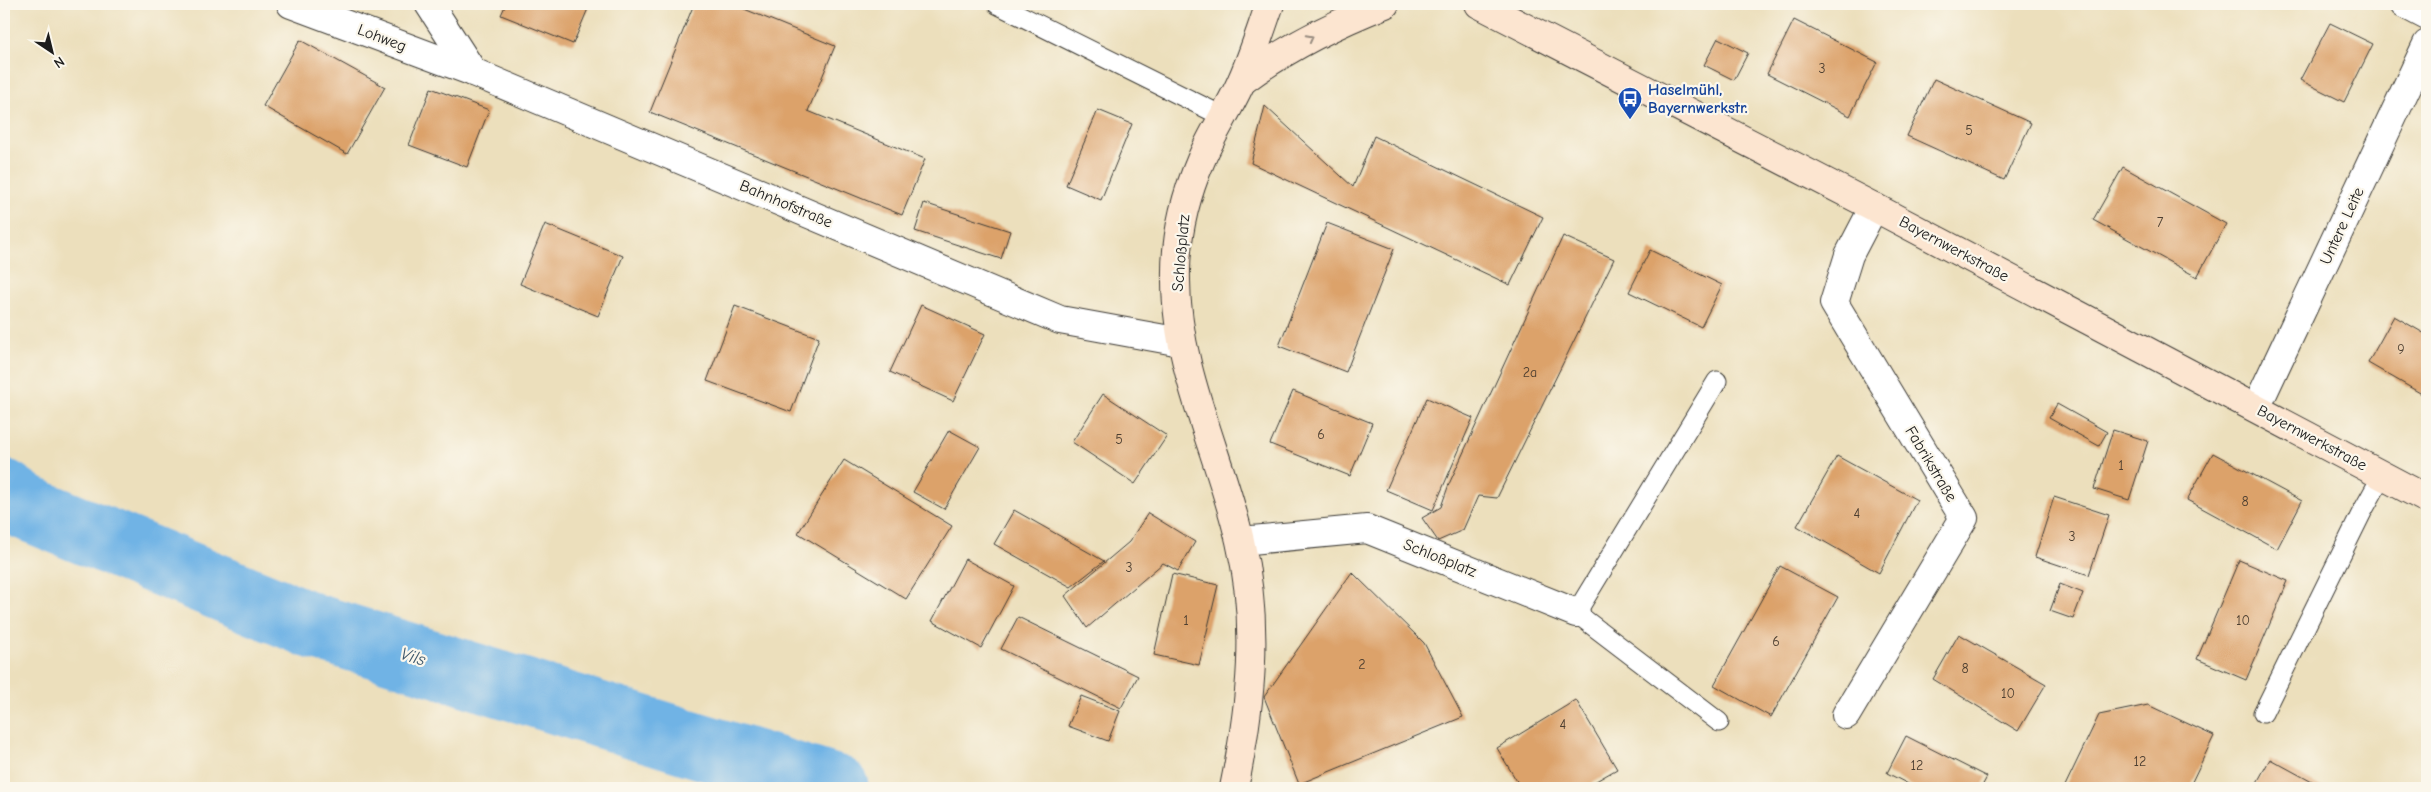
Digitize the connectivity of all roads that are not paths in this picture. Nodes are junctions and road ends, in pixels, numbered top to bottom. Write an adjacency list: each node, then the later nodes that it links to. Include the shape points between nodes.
1 (292, 4): 10 (street, Lohweg)
2 (429, 4): 10 (street)
3 (997, 4): 12 (lane)
4 (1270, 4): 11 (street, Schloßplatz)
5 (1386, 4): 11 (street, one-way to 5, via 1274,57 1346,19)
6 (1479, 4): 13 (street, Bayernwerkstraße)
7 (2404, 4): 8 (street)
8 (2427, 16)
9 (2427, 44): 16 (street, Untere Leite)
10 (473, 72): 14 (street, Bahnhofstraße, via 1060,320)
11 (1242, 82): 12 (street, Schloßplatz)
12 (1224, 117): 14 (street, Schloßplatz, via 1201,160 1182,216 1176,279)
13 (1874, 207): 16 (street, Bayernwerkstraße); 22 (street, Fabrikstraße, via 1849,255 1834,303 1964,518)
14 (1181, 342): 19 (street, Schloßplatz)
15 (1717, 381): 20 (lane)
16 (2256, 408): 17 (street, Bayernwerkstraße)
17 (2382, 476): 18 (street, Bayernwerkstraße); 21 (lane)
18 (2427, 499)
19 (1240, 541): 20 (street, Schloßplatz, via 1367,529); 24 (street, Schloßplatz, via 1250,602 1253,662 1247,726)
20 (1576, 613): 23 (lane)
21 (2263, 713)
22 (1846, 715)
23 (1719, 722)
24 (1234, 788)

